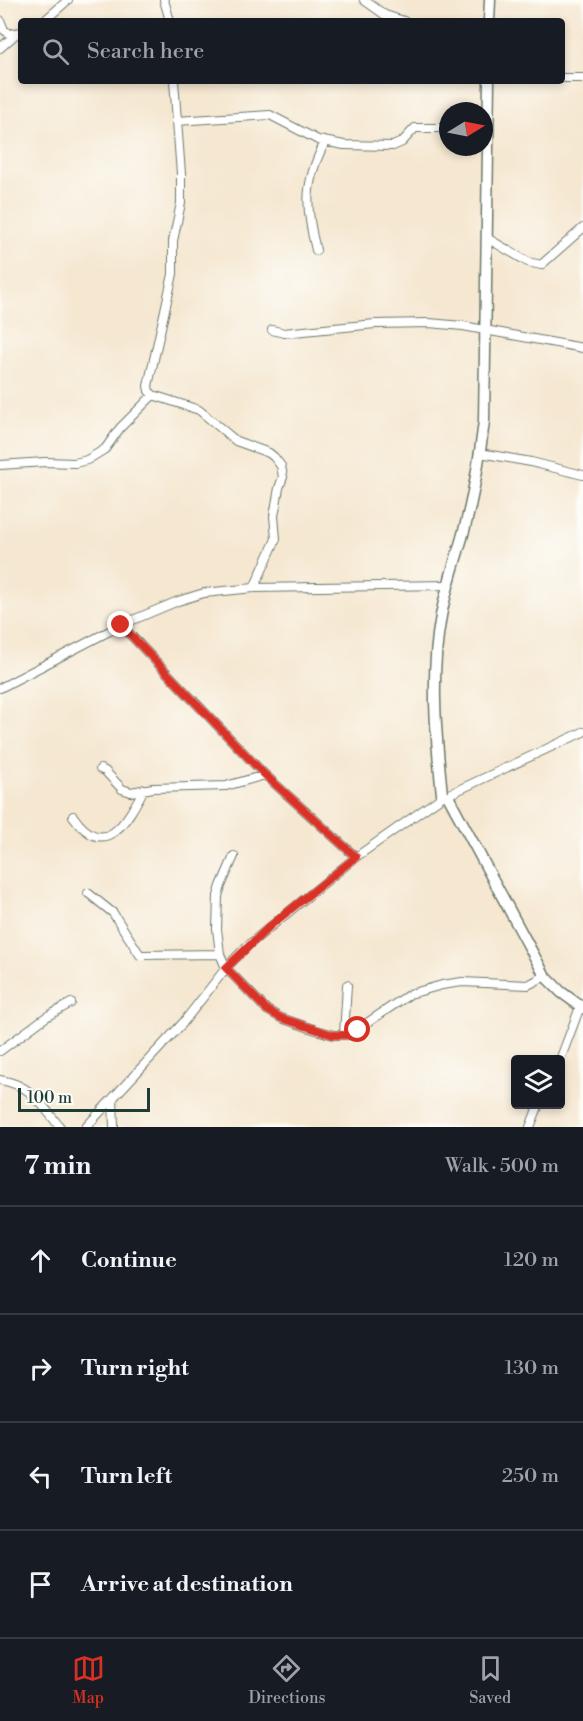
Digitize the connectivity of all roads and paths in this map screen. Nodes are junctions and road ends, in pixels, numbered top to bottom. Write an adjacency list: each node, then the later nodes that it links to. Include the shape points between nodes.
1 (68, 0): 5 (street)
2 (164, 0): 6 (street)
3 (364, 0): 7 (street)
4 (490, 0): 8 (street)
5 (47, 18)
6 (169, 18)
7 (395, 18)
8 (489, 18)
9 (0, 20): 10 (street, via 4,30)
10 (18, 33)
11 (18, 34): 12 (street)
12 (0, 48)
13 (565, 78): 14 (street)
14 (583, 78)
15 (174, 84): 18 (street)
16 (489, 84): 17 (street)
17 (488, 102)
18 (176, 121): 20 (street, via 270,115); 28 (street, via 181,202 173,241 173,274 148,386)
19 (439, 128): 20 (street, via 415,128 393,146)
20 (325, 142): 24 (street, via 308,188 309,222)
21 (486, 156): 23 (street)
22 (583, 228): 23 (street, via 542,265 528,262)
23 (487, 238): 26 (street)
24 (316, 249)
25 (272, 330): 26 (street, via 284,333 429,323)
26 (487, 331): 27 (street); 29 (street)
27 (583, 348)
28 (153, 395): 30 (street, via 105,448 87,460); 33 (street, via 199,410 236,441 269,453 281,466 283,477 274,516 276,539)
29 (480, 453): 31 (street); 32 (street, via 467,520)
30 (0, 465)
31 (583, 475)
32 (448, 585): 33 (street); 40 (street, via 437,659 438,760)
33 (254, 588): 34 (street, via 204,593)
34 (121, 625): 35 (street); 38 (street)
35 (0, 688)
36 (583, 732): 40 (street)
37 (100, 769): 39 (street, via 128,792)
38 (265, 775): 39 (street, via 226,786); 43 (street)
39 (144, 789): 41 (street, via 124,823 111,835 91,834)
40 (447, 794): 43 (street); 47 (street)
41 (73, 816)
42 (234, 856): 45 (street, via 218,896)
43 (356, 857): 46 (street, via 270,926)
44 (88, 892): 45 (street, via 113,913 140,955)
45 (220, 954): 46 (street)
46 (226, 968): 51 (street, via 267,1010 281,1018); 55 (street, via 182,1024)
47 (545, 976): 50 (street); 51 (street, via 528,985 462,982 419,990)
48 (347, 985): 51 (street)
49 (71, 1003): 52 (street)
50 (582, 1007): 53 (street)
51 (344, 1035)
52 (0, 1051)
53 (562, 1055)
54 (0, 1080): 57 (street, via 28,1089)
55 (114, 1098): 58 (street); 59 (street)
56 (537, 1109): 60 (street)
57 (60, 1127)
58 (86, 1127)
59 (114, 1127)
60 (530, 1127)

